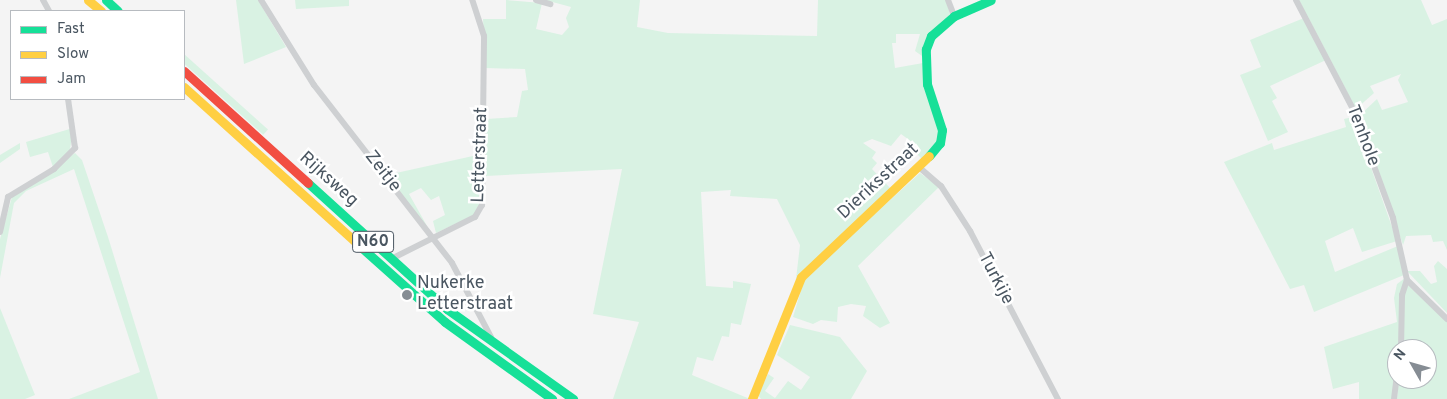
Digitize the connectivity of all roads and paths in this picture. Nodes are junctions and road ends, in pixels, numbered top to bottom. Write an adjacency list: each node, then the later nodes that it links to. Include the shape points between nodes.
1 (88, 0): 10 (main road)
2 (106, 0): 11 (main road)
3 (261, 0): 18 (street, Zeitje, via 314,85)
4 (472, 0): 18 (street, Letterstraat, via 484,36 484,199 475,217)
5 (536, 0): 9 (street)
6 (948, 0): 12 (street)
7 (992, 0): 12 (main road, Dieriksstraat)
8 (1296, 0): 20 (street, Tenhole, via 1357,119 1392,218)
9 (550, 4)
10 (100, 10)
11 (117, 10)
12 (954, 16): 16 (main road, Dieriksstraat, via 931,36 926,49 928,90 942,134)
13 (185, 72): 19 (main road, Rijksweg / N60)
14 (185, 88): 24 (main road, Rijksweg / N60, via 445,322)
15 (68, 100): 17 (street, via 76,148 54,169 8,197)
16 (920, 168): 26 (main road, Dieriksstraat, via 801,277); 27 (street, Turkije, via 941,186 970,231)
17 (0, 232)
18 (432, 237): 19 (street, Letterstraat); 23 (street, Zeitje, via 452,263)
19 (391, 259): 23 (main road, Rijksweg / N60)
20 (1407, 280): 21 (street); 22 (street, Tenhole, via 1402,295)
21 (1447, 319)
22 (1401, 339)
23 (495, 347): 25 (main road, Rijksweg / N60)
24 (552, 399)
25 (573, 399)
26 (752, 399)
27 (1058, 399)

